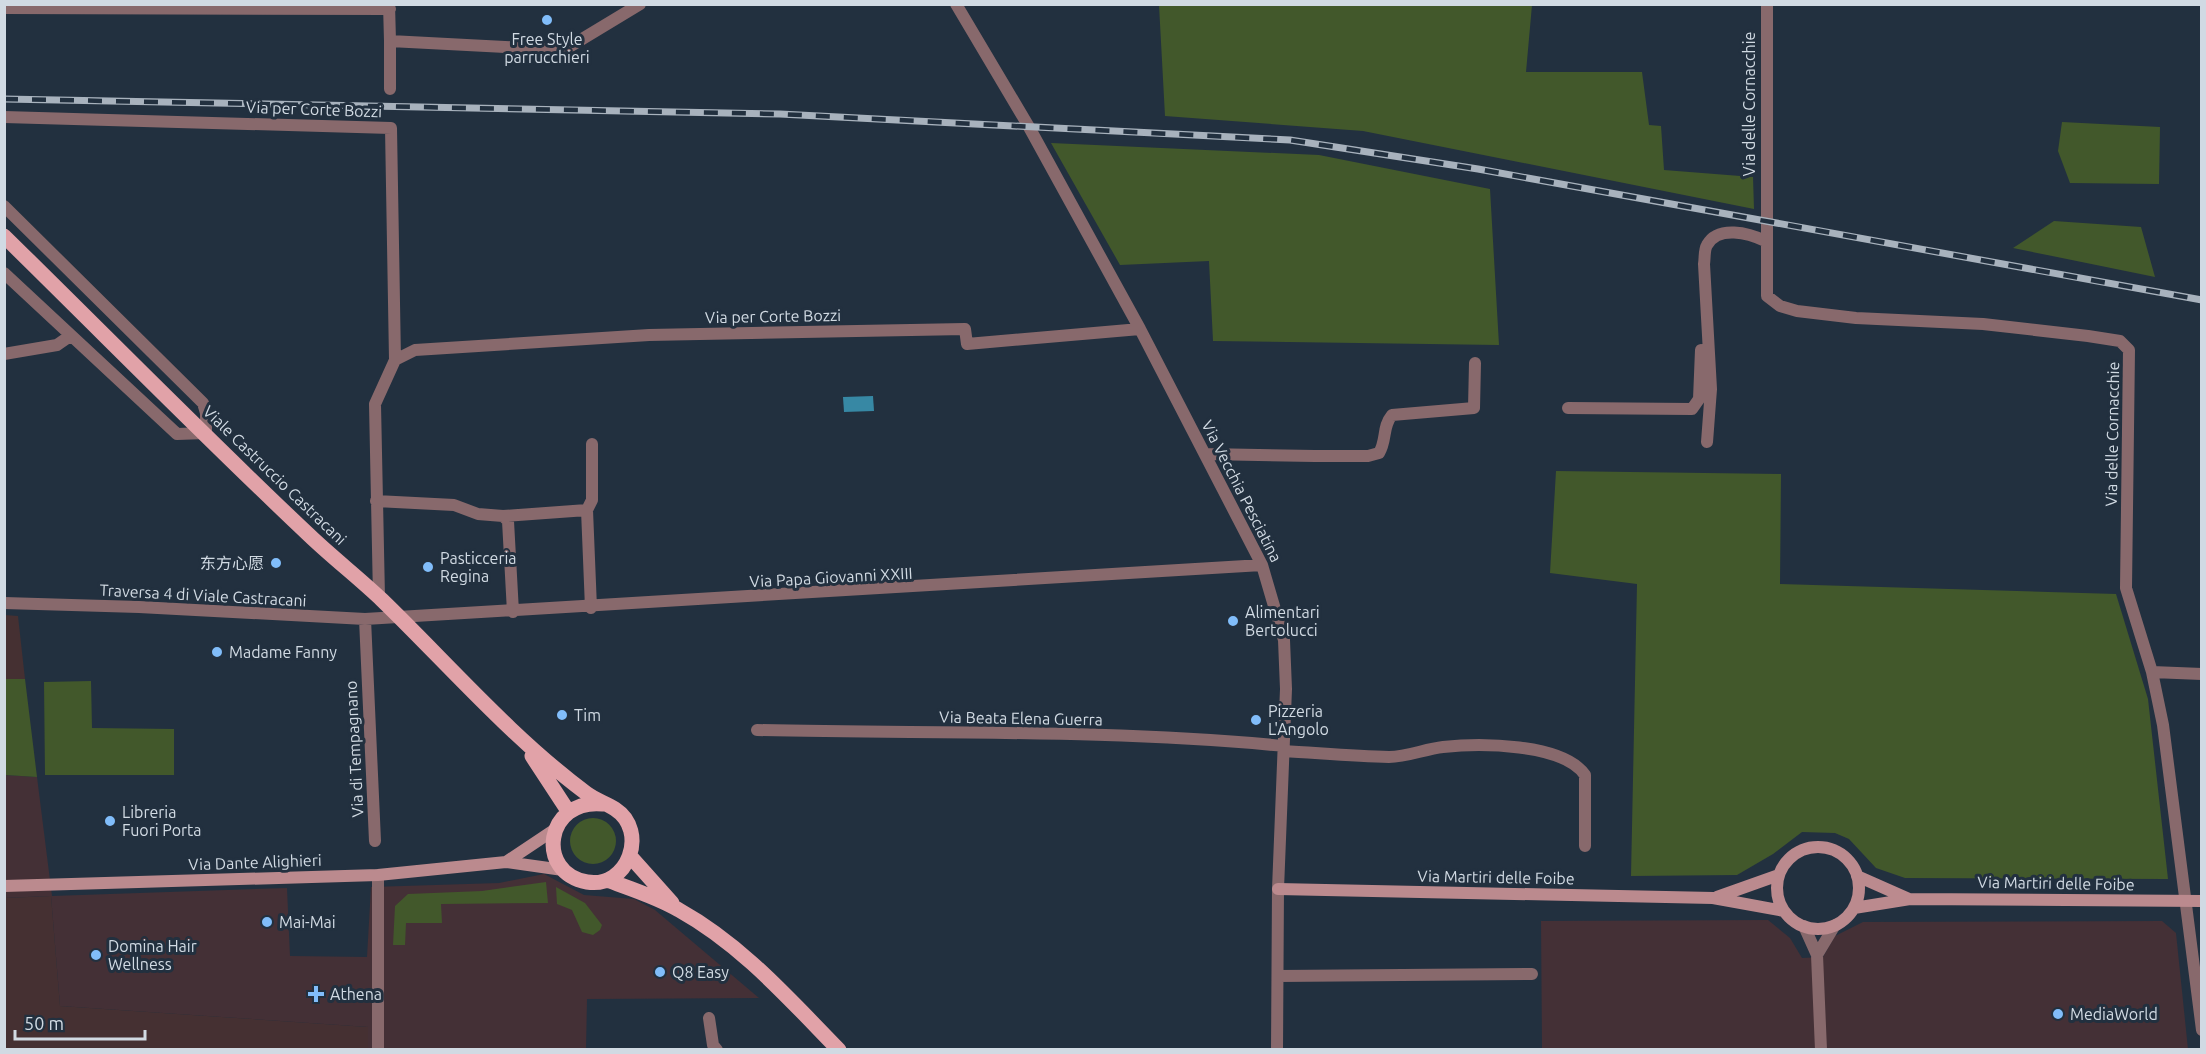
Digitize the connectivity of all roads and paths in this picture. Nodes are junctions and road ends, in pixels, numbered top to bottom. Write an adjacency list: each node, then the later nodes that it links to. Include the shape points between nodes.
1 (640, 4): 6 (street, via 564,50)
2 (956, 4): 13 (street, Via Vecchia Pesciatina)
3 (1767, 4): 11 (street, Via delle Cornacchie)
4 (389, 7): 5 (street); 6 (street)
5 (4, 8)
6 (390, 40): 7 (street)
7 (390, 89)
8 (4, 117): 17 (street, Via per Corte Bozzi, via 391,128)
9 (4, 206): 20 (street, via 203,403)
10 (4, 236): 20 (main road, Viale Castruccio Castracani)
11 (1765, 241): 15 (street, via 1752,234 1732,232 1714,236 1706,246); 34 (street, Via delle Cornacchie, via 1767,296 1780,306 1856,318 1983,324 2120,340 2129,350 2126,588)
12 (4, 273): 14 (street)
13 (1140, 329): 17 (street, Via per Corte Bozzi, via 967,344 965,329 650,335 415,350); 23 (street, Via Vecchia Pesciatina)
14 (70, 336): 16 (street, via 57,345); 20 (street, via 177,434)
15 (1707, 342): 19 (street, via 1701,349 1699,399 1692,409); 21 (street, via 1711,388)
16 (4, 354)
17 (395, 360): 24 (street, Via per Corte Bozzi, via 375,404)
18 (1475, 363): 23 (street, via 1474,408 1392,415 1385,423 1384,445 1379,453)
19 (1568, 408)
20 (206, 433): 28 (main road, Viale Castruccio Castracani, via 309,535)
21 (1707, 442)
22 (591, 444): 25 (street, via 592,500)
23 (1205, 454): 27 (street, Via Vecchia Pesciatina)
24 (376, 501): 26 (street, via 454,505 478,514); 28 (street, Via per Corte Bozzi)
25 (587, 510): 26 (street); 30 (street)
26 (503, 516): 31 (street, via 508,521)
27 (1262, 565): 30 (street, Via Papa Giovanni XXIII); 38 (street, Via Vecchia Pesciatina, via 1284,640)
28 (379, 597): 32 (main road, Viale Castruccio Castracani)
29 (4, 603): 33 (street, Traversa 4 di Viale Castracani)
30 (591, 608): 31 (street, Via Papa Giovanni XXIII)
31 (513, 612): 32 (street, Via Papa Giovanni XXIII)
32 (401, 618): 33 (street, Traversa 4 di Viale Castracani); 37 (main road, Viale Castruccio Castracani)
33 (365, 620): 42 (street, Via di Tempagnano)
34 (2152, 672): 35 (street); 55 (street, Via delle Cornacchie, via 2163,725)
35 (2202, 674)
36 (758, 730): 38 (street, Via Beata Elena Guerra, via 1023,733 1234,741)
37 (520, 739): 39 (main road, Viale Castruccio Castracani); 40 (main road, Viale Castruccio Castracani)
38 (1284, 748): 43 (street, Via Beata Elena Guerra, via 1391,757 1443,747 1554,753 1580,767 1585,775); 52 (street, Via Vecchia Pesciatina)
39 (603, 804): 40 (main road, via 579,805); 44 (main road, Viale Castruccio Castracani, via 624,818 633,843)
40 (568, 811): 41 (main road)
41 (554, 830): 45 (street, Via Dante Alighieri); 46 (main road, via 556,858)
42 (375, 841)
43 (1585, 846)
44 (630, 856): 50 (main road, via 617,874); 58 (main road)
45 (506, 862): 46 (street, Via Dante Alighieri); 47 (street, Via Dante Alighieri)
46 (563, 870): 50 (main road, via 587,882)
47 (378, 875): 51 (street, Via Dante Alighieri); 67 (street)
48 (1779, 875): 49 (street, via 1794,854 1819,846 1843,855); 53 (street, Via Martiri delle Foibe); 59 (street, via 1778,893)
49 (1857, 876): 54 (street, Via Martiri delle Foibe); 57 (street, via 1859,887)
50 (607, 880): 58 (main road)
51 (4, 886)
52 (1278, 889): 53 (street, Via Martiri delle Foibe); 64 (street, Via Vecchia Pesciatina)
53 (1713, 898): 59 (street, Via Martiri delle Foibe)
54 (1910, 899): 55 (street, Via Martiri delle Foibe); 57 (street, Via Martiri delle Foibe)
55 (2185, 901): 56 (street, Via Martiri delle Foibe); 66 (street, Via delle Cornacchie)
56 (2202, 901)
57 (1854, 908): 60 (street)
58 (678, 909): 69 (main road, via 742,954)
59 (1784, 911): 61 (street)
60 (1835, 925): 61 (street); 62 (street)
61 (1804, 926): 62 (street)
62 (1817, 955): 71 (street)
63 (1532, 974): 64 (street)
64 (1278, 976): 70 (street, Via Vecchia Pesciatina)
65 (710, 1018): 68 (street)
66 (2202, 1030)
67 (378, 1050)
68 (717, 1050)
69 (839, 1050)
70 (1277, 1050)
71 (1821, 1050)

